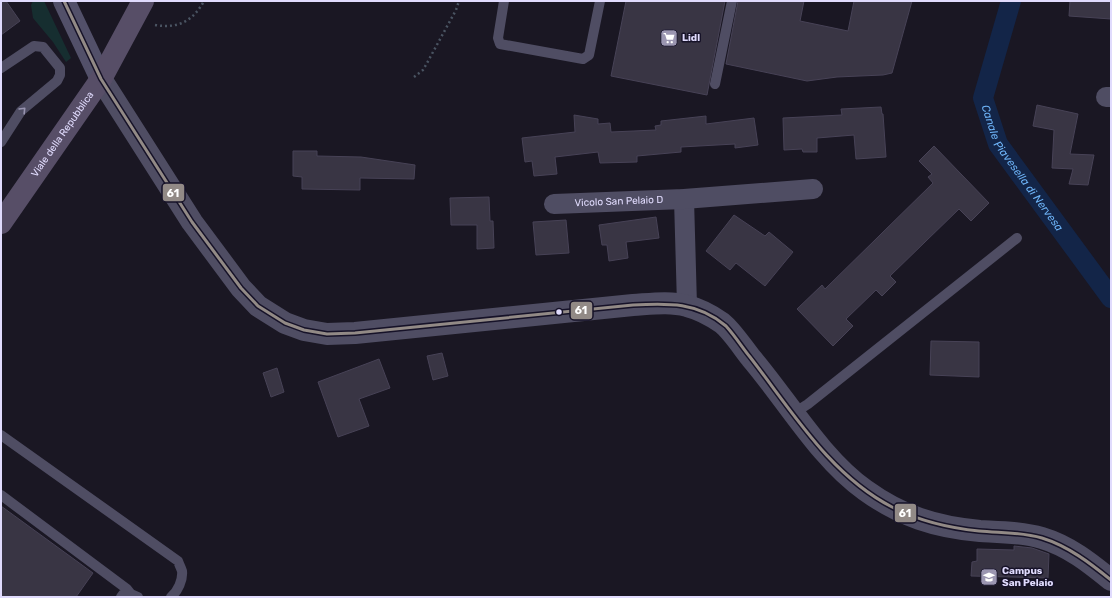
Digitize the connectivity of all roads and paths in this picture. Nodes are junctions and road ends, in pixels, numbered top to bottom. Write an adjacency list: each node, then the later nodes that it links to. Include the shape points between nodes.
1 (64, 1): 11 (main road)
2 (143, 1): 11 (main road, Viale della Repubblica)
3 (204, 1): 8 (path, via 192,18 183,23)
4 (459, 1): 10 (path, via 423,70)
5 (504, 1): 6 (lane, via 498,38 500,44 583,59 589,55)
6 (600, 1)
7 (732, 1): 12 (lane)
8 (154, 25)
9 (1, 68): 13 (lane, one-way to 9, via 20,111 57,81 60,75 60,68 43,47 38,45)
10 (414, 77)
11 (101, 79): 17 (main road, Viale della Repubblica); 19 (street, via 192,222 241,288 258,306 285,323 327,334 355,333 633,305)
12 (715, 84)
13 (1, 142)
14 (813, 189): 15 (street, Vicolo San Pelaio D)
15 (684, 199): 16 (street, Vicolo San Pelaio D); 19 (street)
16 (554, 204)
17 (1, 223)
18 (1017, 238): 20 (lane)
19 (687, 305): 20 (street, via 723,324)
20 (794, 413): 23 (street, via 828,457 845,474 889,506 916,518 947,526 1041,538 1064,546)
21 (1, 435): 26 (lane, via 178,561 182,571 180,585)
22 (1, 494): 24 (lane)
23 (1111, 580)
24 (124, 593): 25 (lane)
25 (138, 597)
26 (170, 597)

